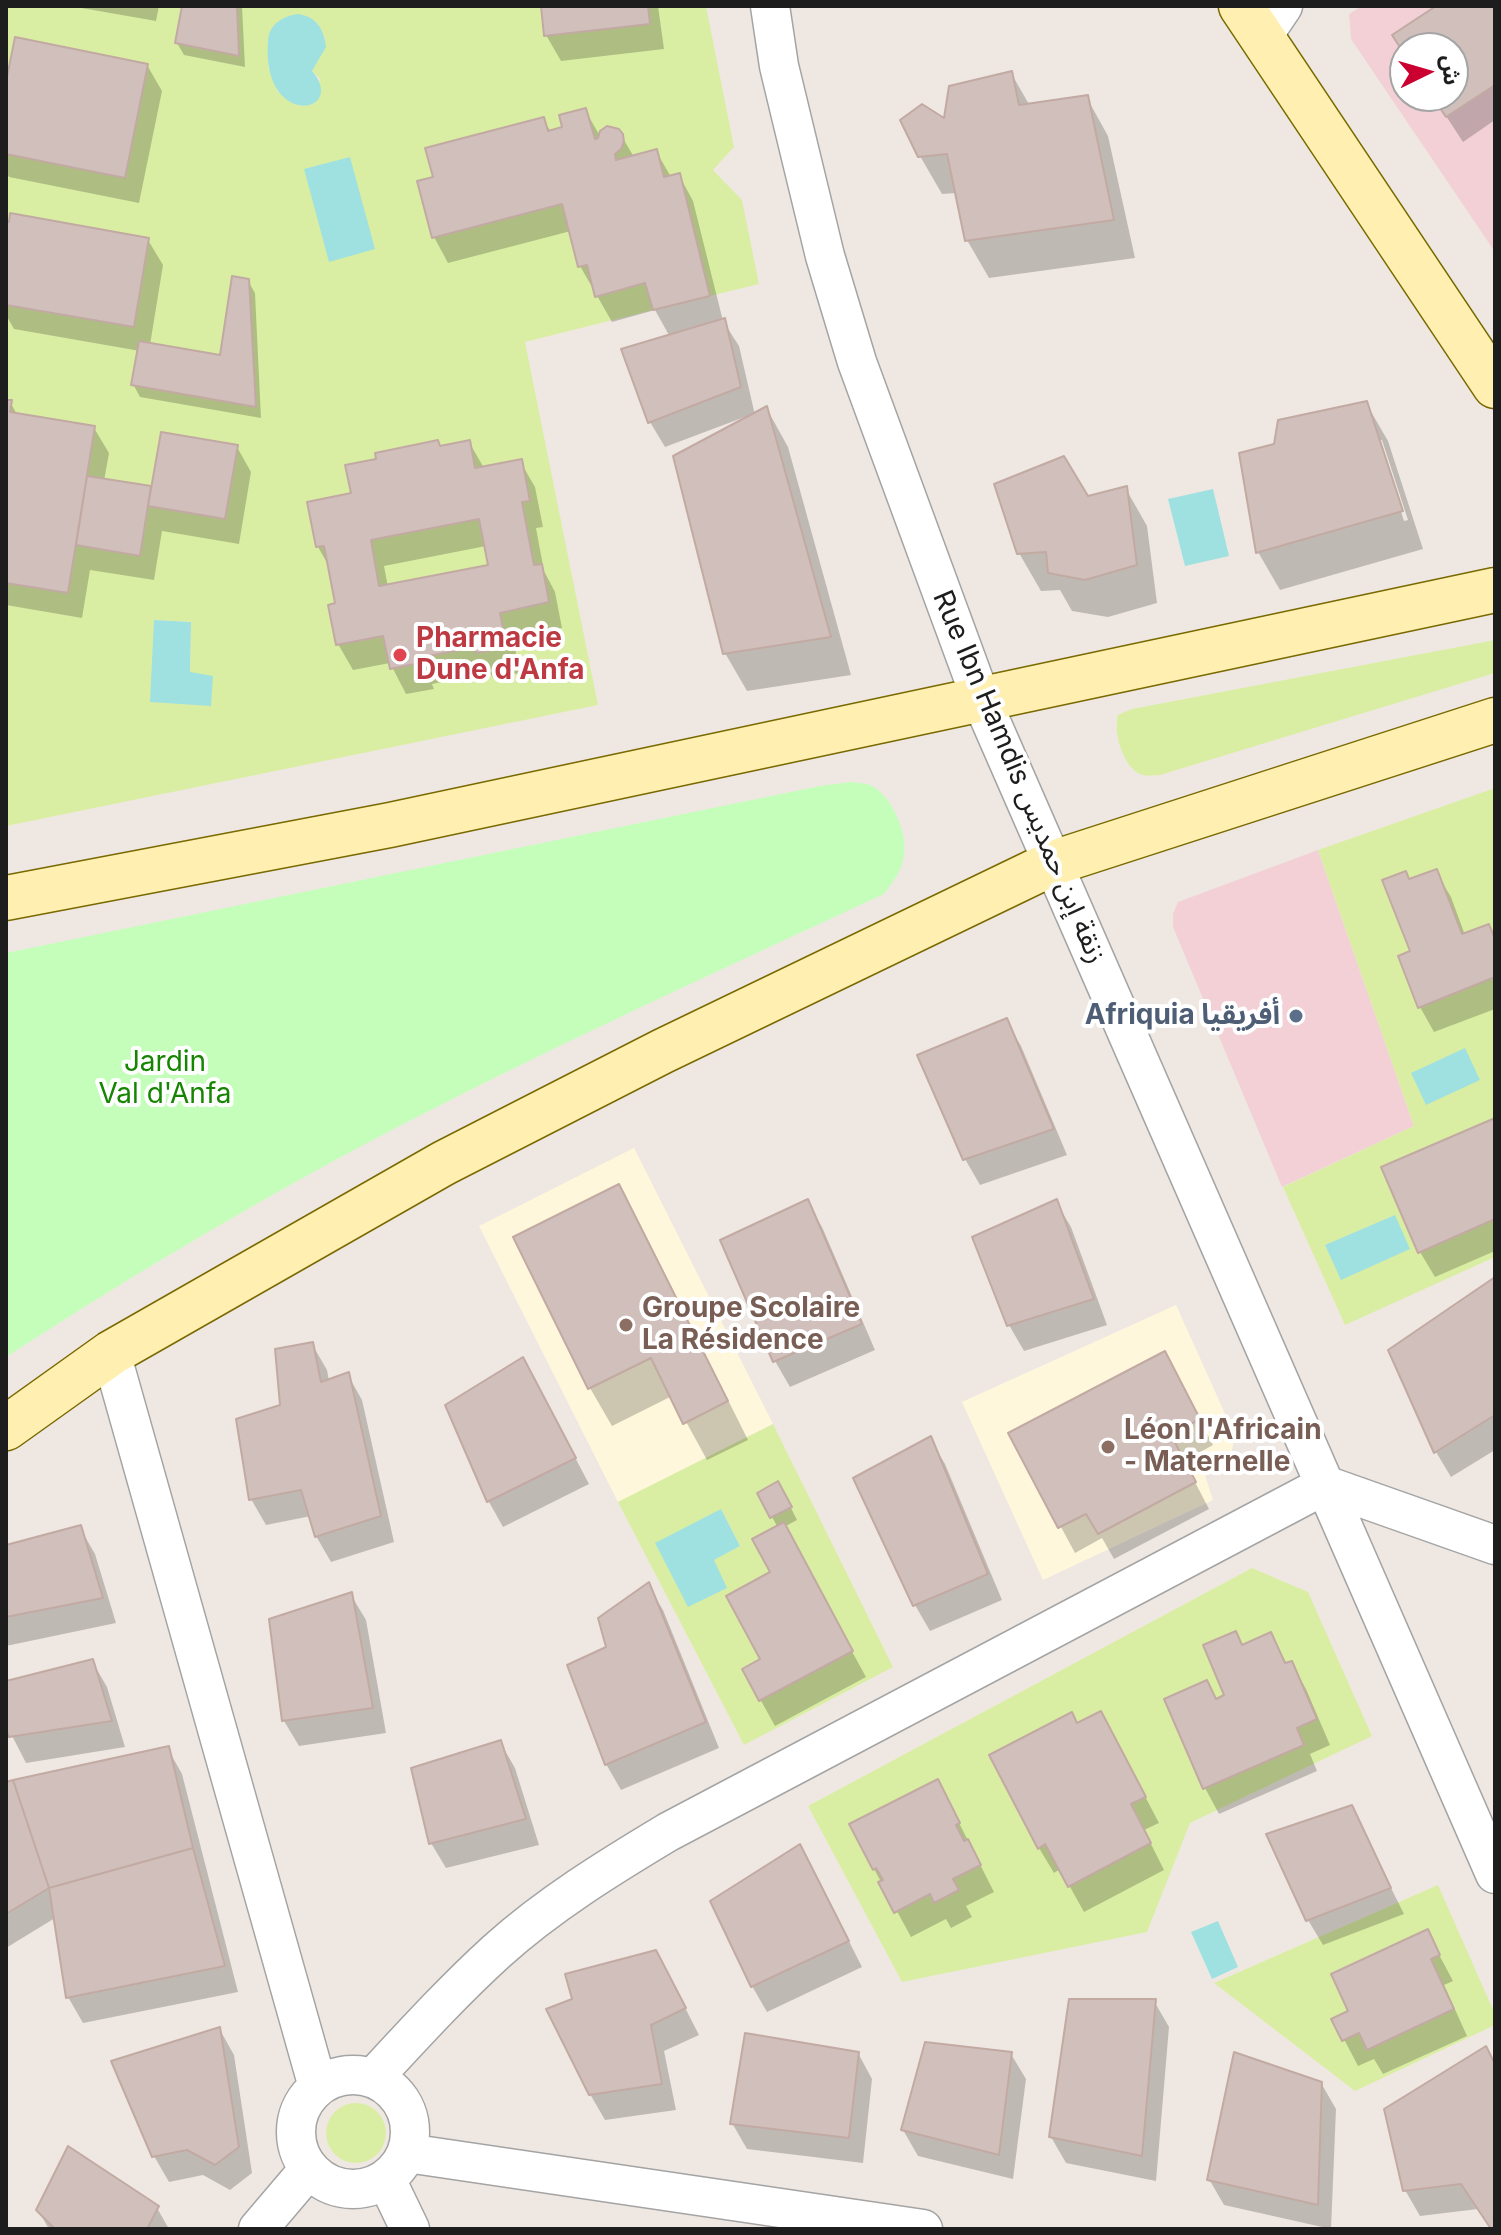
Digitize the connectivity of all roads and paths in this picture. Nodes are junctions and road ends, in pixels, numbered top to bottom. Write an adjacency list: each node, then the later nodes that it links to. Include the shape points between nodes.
1 (770, 6): 5 (street, Rue Ibn Hamdis زنقة إبن حمديس, via 779,66 825,256 857,362)
2 (1262, 16): 3 (main road)
3 (1495, 386)
4 (1495, 590): 5 (main road)
5 (981, 699): 7 (street, Rue Ibn Hamdis زنقة إبن حمديس); 8 (main road, via 390,825)
6 (1495, 720): 7 (main road)
7 (1053, 863): 9 (main road, via 444,1163); 11 (street, Rue Ibn Hamdis زنقة إبن حمديس)
8 (6, 898)
9 (111, 1353): 10 (main road); 15 (street)
10 (6, 1428)
11 (1325, 1485): 12 (street); 13 (street, Rue Ibn Hamdis زنقة إبن حمديس); 14 (street, via 622,1859 499,1949)
12 (1495, 1545)
13 (1495, 1874)
14 (373, 2078): 15 (street, via 344,2076); 16 (street, via 401,2101 409,2126)
15 (318, 2087): 17 (street, via 297,2117 300,2153)
16 (396, 2166): 17 (street, via 371,2187 354,2190 329,2184); 19 (street); 20 (street)
17 (309, 2169): 18 (street)
18 (258, 2229)
19 (410, 2229)
20 (923, 2229)

